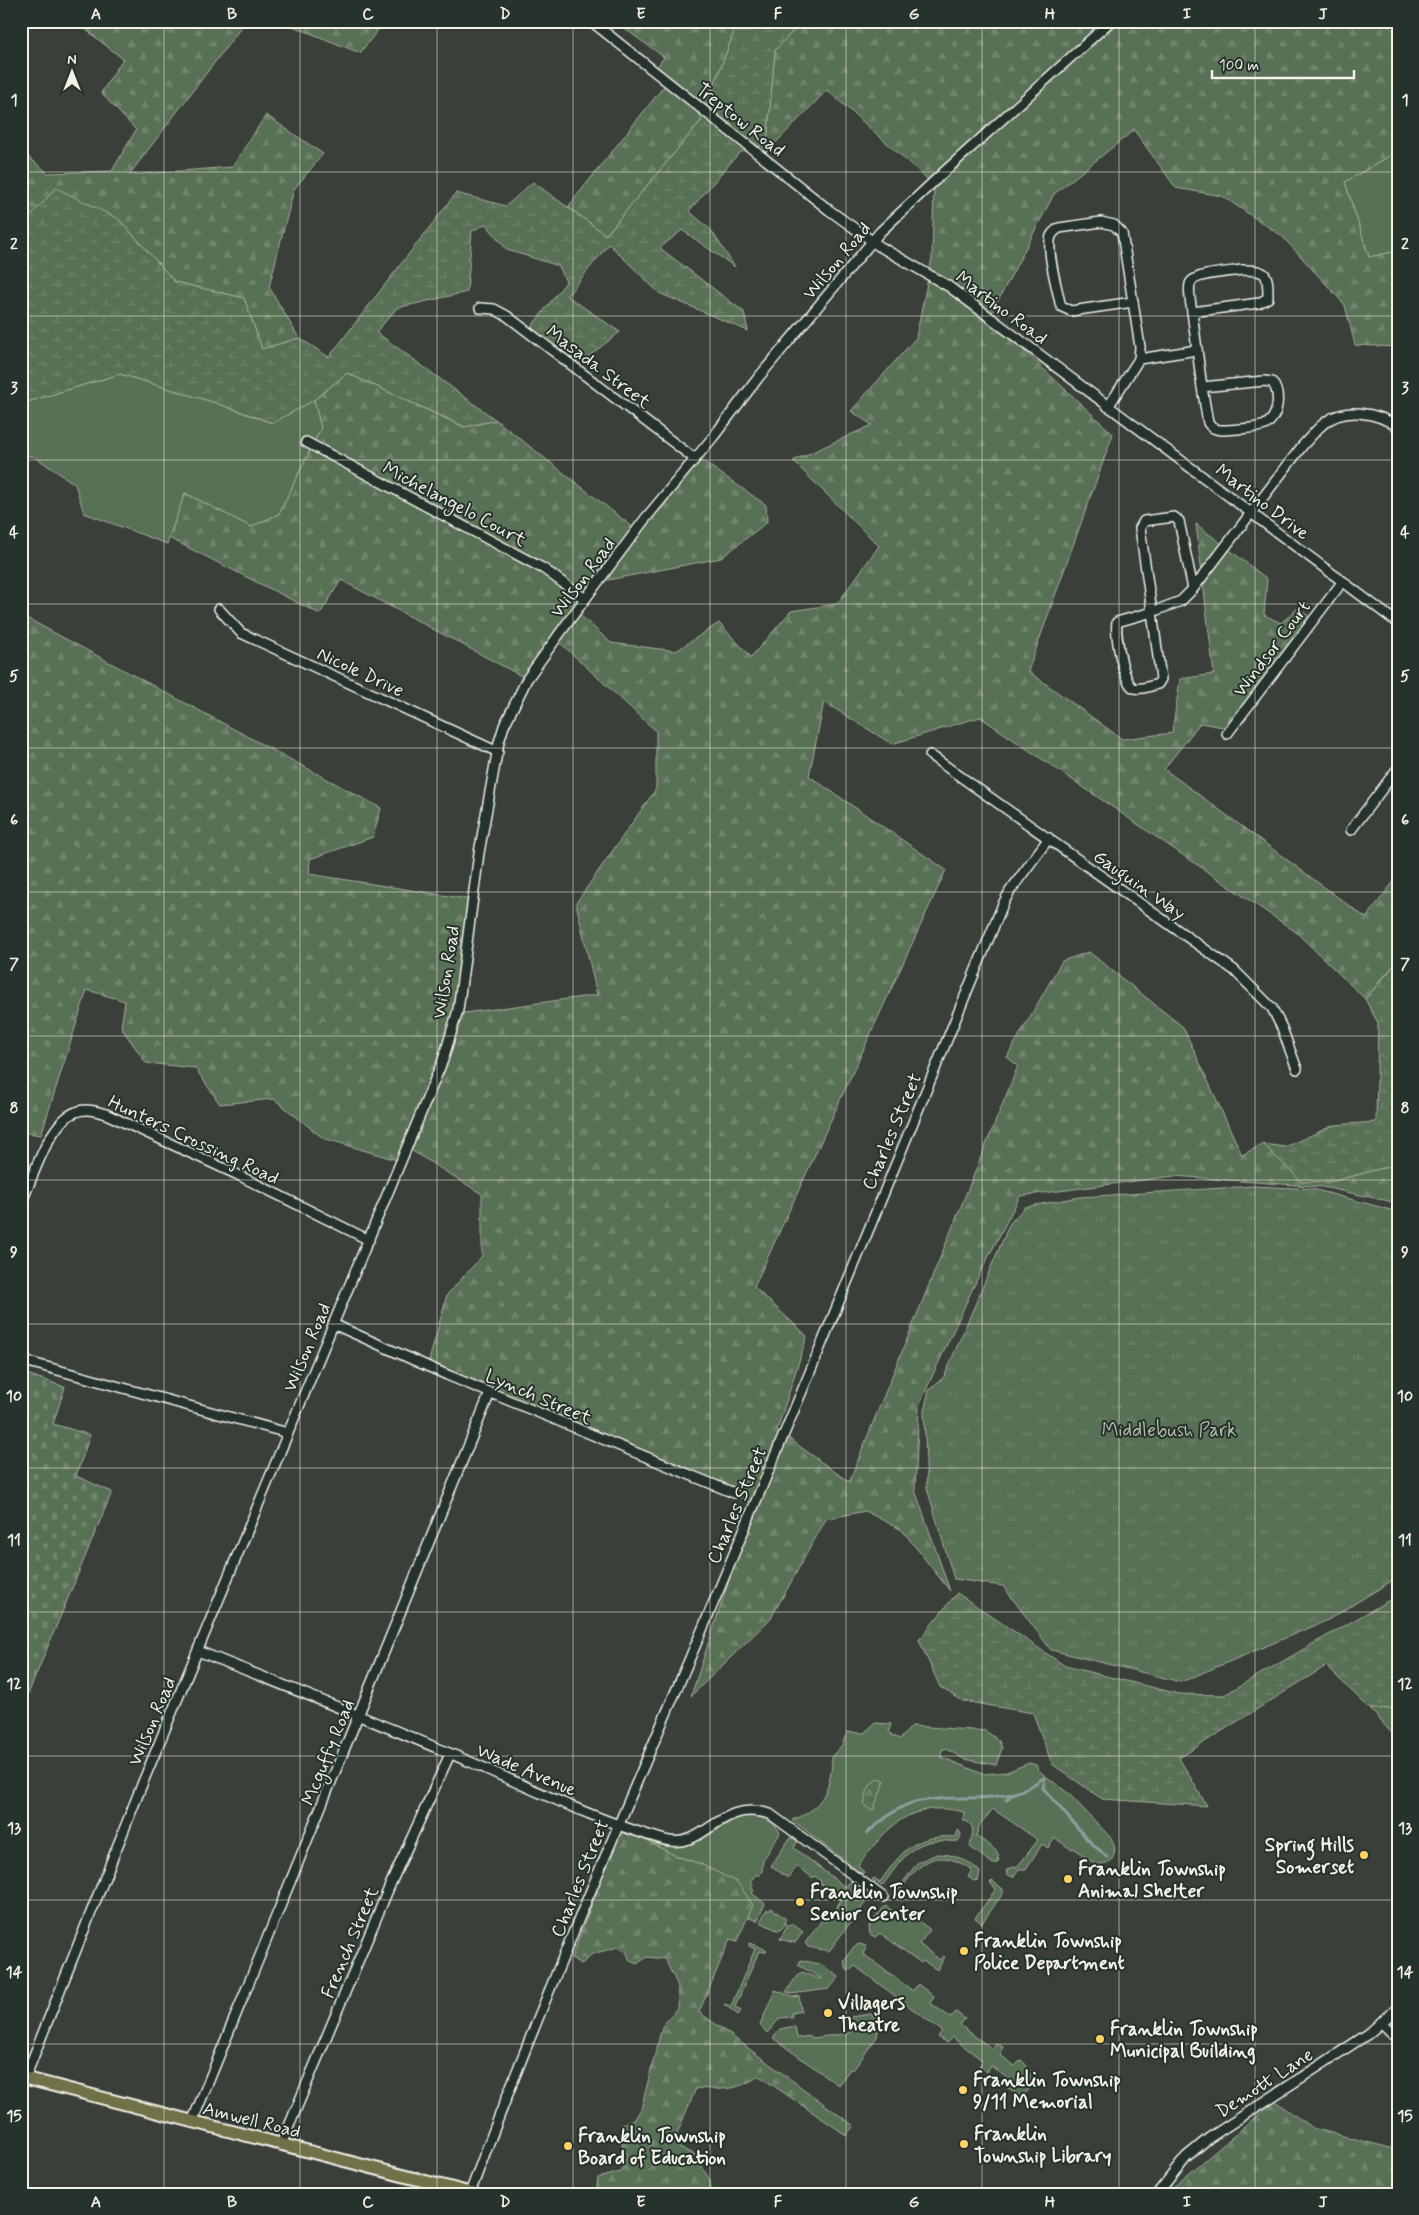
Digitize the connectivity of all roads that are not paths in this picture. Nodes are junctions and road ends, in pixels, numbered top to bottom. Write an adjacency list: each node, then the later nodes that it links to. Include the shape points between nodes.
1 (590, 21): 3 (street, Treptow Road)
2 (1111, 21): 3 (street, Wilson Road)
3 (872, 241): 10 (street, Martino Road, via 948,286); 13 (street, Wilson Road)
4 (1133, 302): 4 (street, via 1120,229 1101,222 1054,231 1050,247 1062,307 1071,311); 8 (street)
5 (480, 308): 13 (street, Masada Street, via 494,309 507,316)
6 (1192, 312): 6 (street, via 1192,280 1258,270 1268,278 1268,298 1259,303); 7 (street)
7 (1197, 350): 8 (street); 9 (street)
8 (1139, 359): 10 (street)
9 (1202, 387): 9 (street, via 1211,427 1220,430 1265,425 1276,412 1276,387 1272,382)
10 (1108, 407): 14 (street, Martino Drive)
11 (1398, 427): 14 (street, via 1369,413 1348,414 1323,424)
12 (306, 442): 17 (street, Michelangelo Court, via 544,569)
13 (695, 459): 17 (street, Wilson Road)
14 (1250, 513): 15 (street, Martino Drive); 16 (street)
15 (1343, 581): 20 (street, Martino Drive); 21 (street, Windsor Court)
16 (1192, 589): 19 (street, via 1181,601); 19 (street, via 1179,521 1174,517 1144,521 1140,528)
17 (585, 599): 22 (street, Wilson Road, via 527,679 504,726)
18 (219, 609): 22 (street, Nicole Drive, via 241,633)
19 (1152, 612): 19 (street, via 1117,622 1115,629 1128,684 1133,688 1158,684 1161,679)
20 (1398, 622)
21 (1227, 734)
22 (498, 752): 29 (street, Wilson Road, via 479,852 458,1010 443,1060)
23 (930, 755): 26 (street, Gauguin Way)
24 (1398, 768): 25 (street)
25 (1351, 830)
26 (1049, 838): 27 (street, Gauguin Way, via 1234,970 1272,1008); 38 (street, Charles Street, via 1003,904)
27 (1297, 1069)
28 (21, 1204): 29 (street, Hunters Crossing Road, via 56,1127 75,1112 94,1111 236,1174)
29 (369, 1240): 30 (street, Wilson Road)
30 (333, 1324): 32 (street, Lynch Street); 33 (street, Wilson Road)
31 (21, 1360): 33 (street)
32 (490, 1393): 34 (street, Lynch Street); 36 (street, Mcguffy Road)
33 (288, 1433): 35 (street, Wilson Road)
34 (734, 1493)
35 (198, 1651): 36 (street, Wade Avenue); 43 (street, Wilson Road)
36 (359, 1716): 37 (street, Wade Avenue); 44 (street, Mcguffy Road)
37 (450, 1754): 38 (street, Wade Avenue); 45 (street, French Street)
38 (618, 1825): 39 (street, Wade Avenue, via 678,1842 700,1834 734,1813 758,1811 780,1820); 46 (street, Charles Street, via 506,2097)
39 (883, 1897)
40 (1398, 2008): 41 (street, Demott Lane)
41 (1381, 2022): 42 (street); 47 (street, Demott Lane, via 1368,2034 1209,2138 1186,2157)
42 (1398, 2039)
43 (23, 2078): 44 (main road, Amwell Road)
44 (192, 2122): 45 (main road, Amwell Road)
45 (281, 2145): 46 (main road, Amwell Road)
46 (472, 2193)
47 (1157, 2194)

